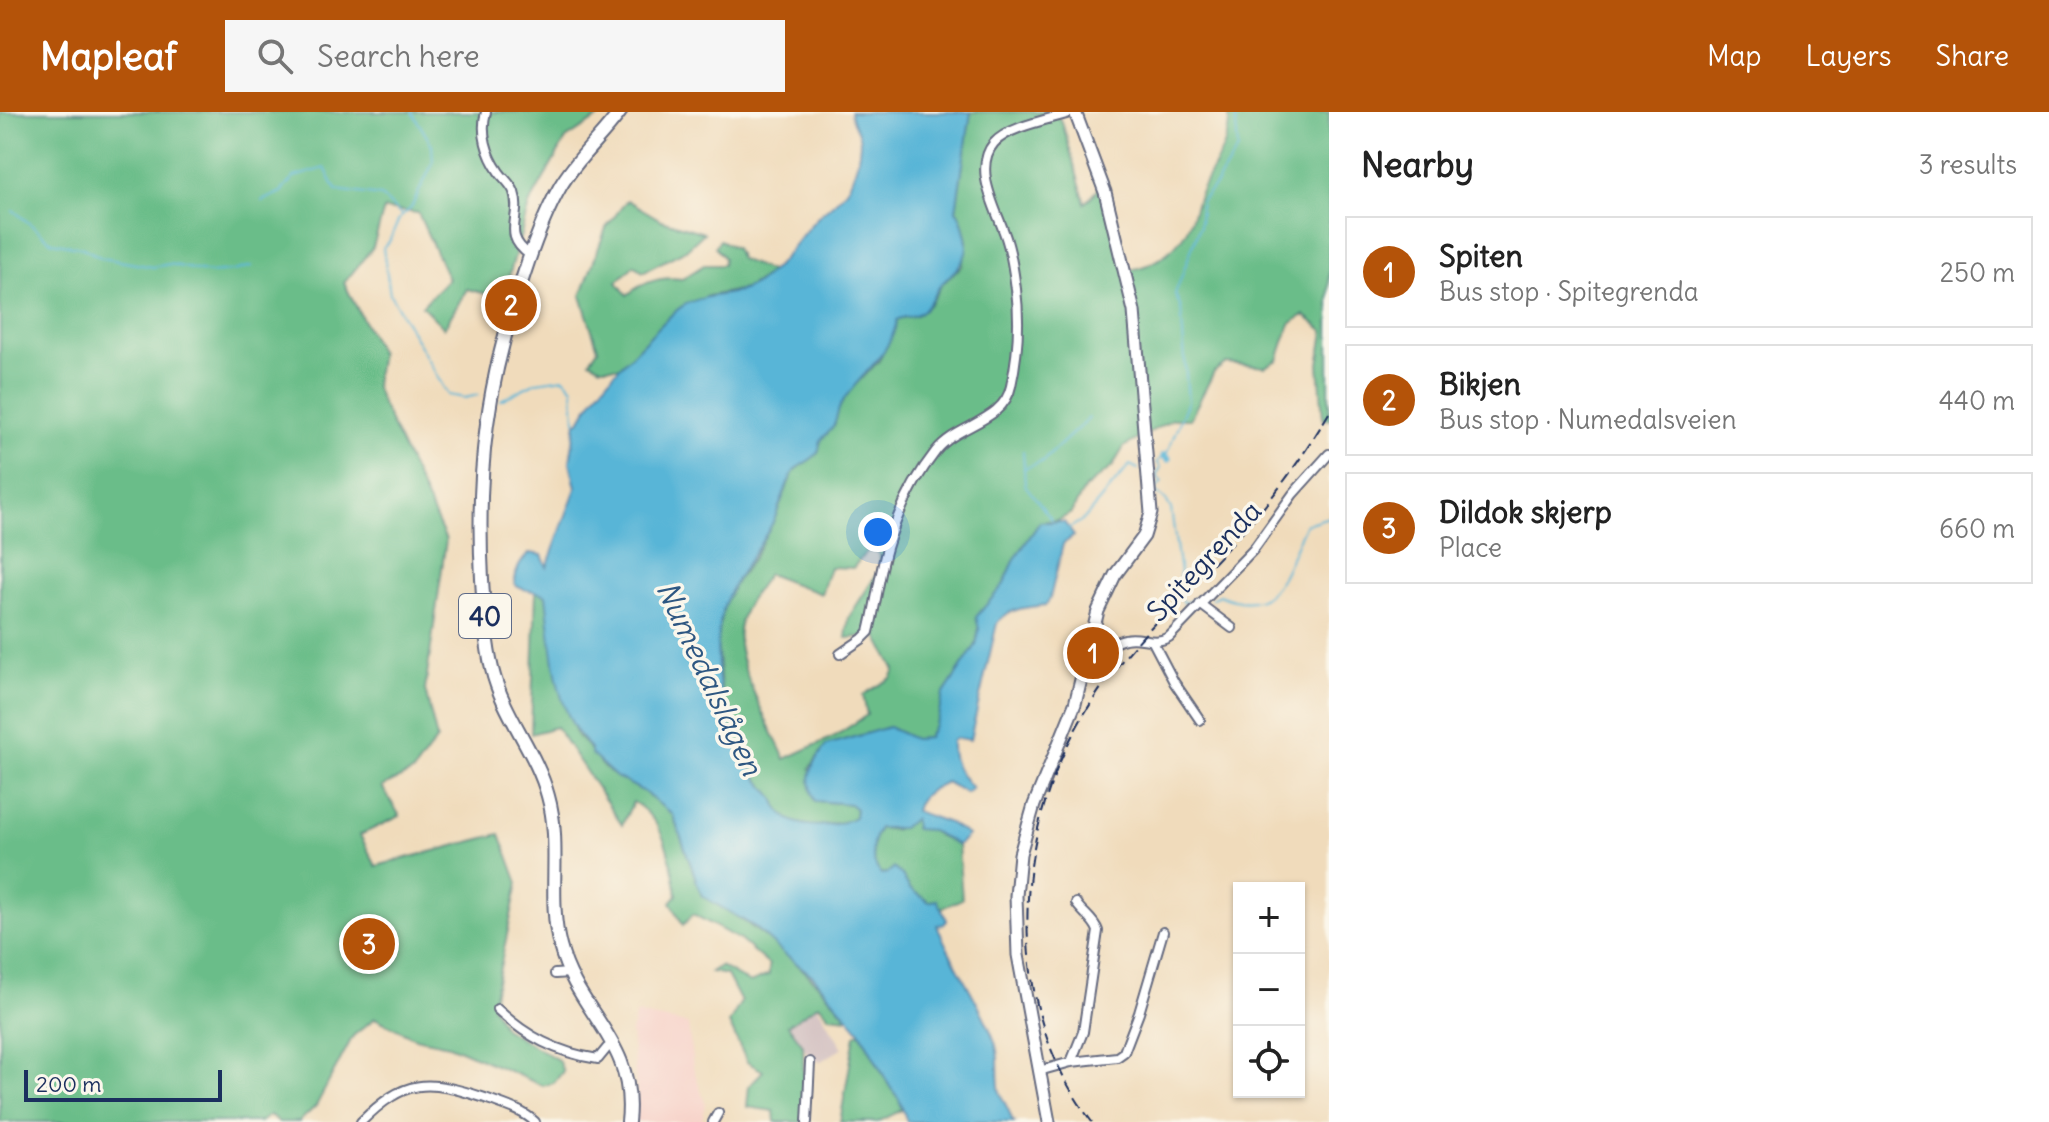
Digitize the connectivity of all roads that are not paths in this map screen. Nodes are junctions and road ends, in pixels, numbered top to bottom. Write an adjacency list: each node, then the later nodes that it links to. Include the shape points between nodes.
1 (486, 112): 4 (street, via 489,156 514,190 515,240)
2 (620, 112): 4 (main road, 40, via 561,185)
3 (1074, 112): 9 (main road, via 1105,192 1134,311 1151,504 1144,536 1106,592); 10 (street, via 1008,133 989,151 986,176 1009,246 1017,292 1009,394 1003,407 955,433 931,457 892,533 869,632)
4 (530, 255): 14 (main road, 40, via 489,402 482,461 481,562 496,686 538,769 551,809 555,923)
5 (1329, 454): 6 (street, Spitegrenda, via 1253,550)
6 (1200, 604): 7 (street); 8 (street, Spitegrenda, via 1169,637)
7 (1232, 628)
8 (1153, 642): 9 (street, Spitegrenda, via 1127,638 1101,651); 11 (street)
9 (1088, 651): 20 (main road, via 1075,704 1034,805 1018,863 1018,955)
10 (840, 654)
11 (1200, 720)
12 (1076, 903): 19 (street, via 1098,931 1083,1032)
13 (1163, 932): 19 (street, via 1127,1050 1117,1057)
14 (570, 973): 15 (street); 23 (main road, 40, via 622,1060 629,1090)
15 (555, 974)
16 (497, 1009): 17 (street, via 543,1043 598,1059)
17 (607, 1048)
18 (810, 1062): 24 (street)
19 (1071, 1062): 20 (street)
20 (1039, 1071): 25 (main road)
21 (361, 1122): 22 (street, via 387,1097 427,1084 523,1111)
22 (535, 1122)
23 (628, 1122)
24 (807, 1122)
25 (1049, 1122)

